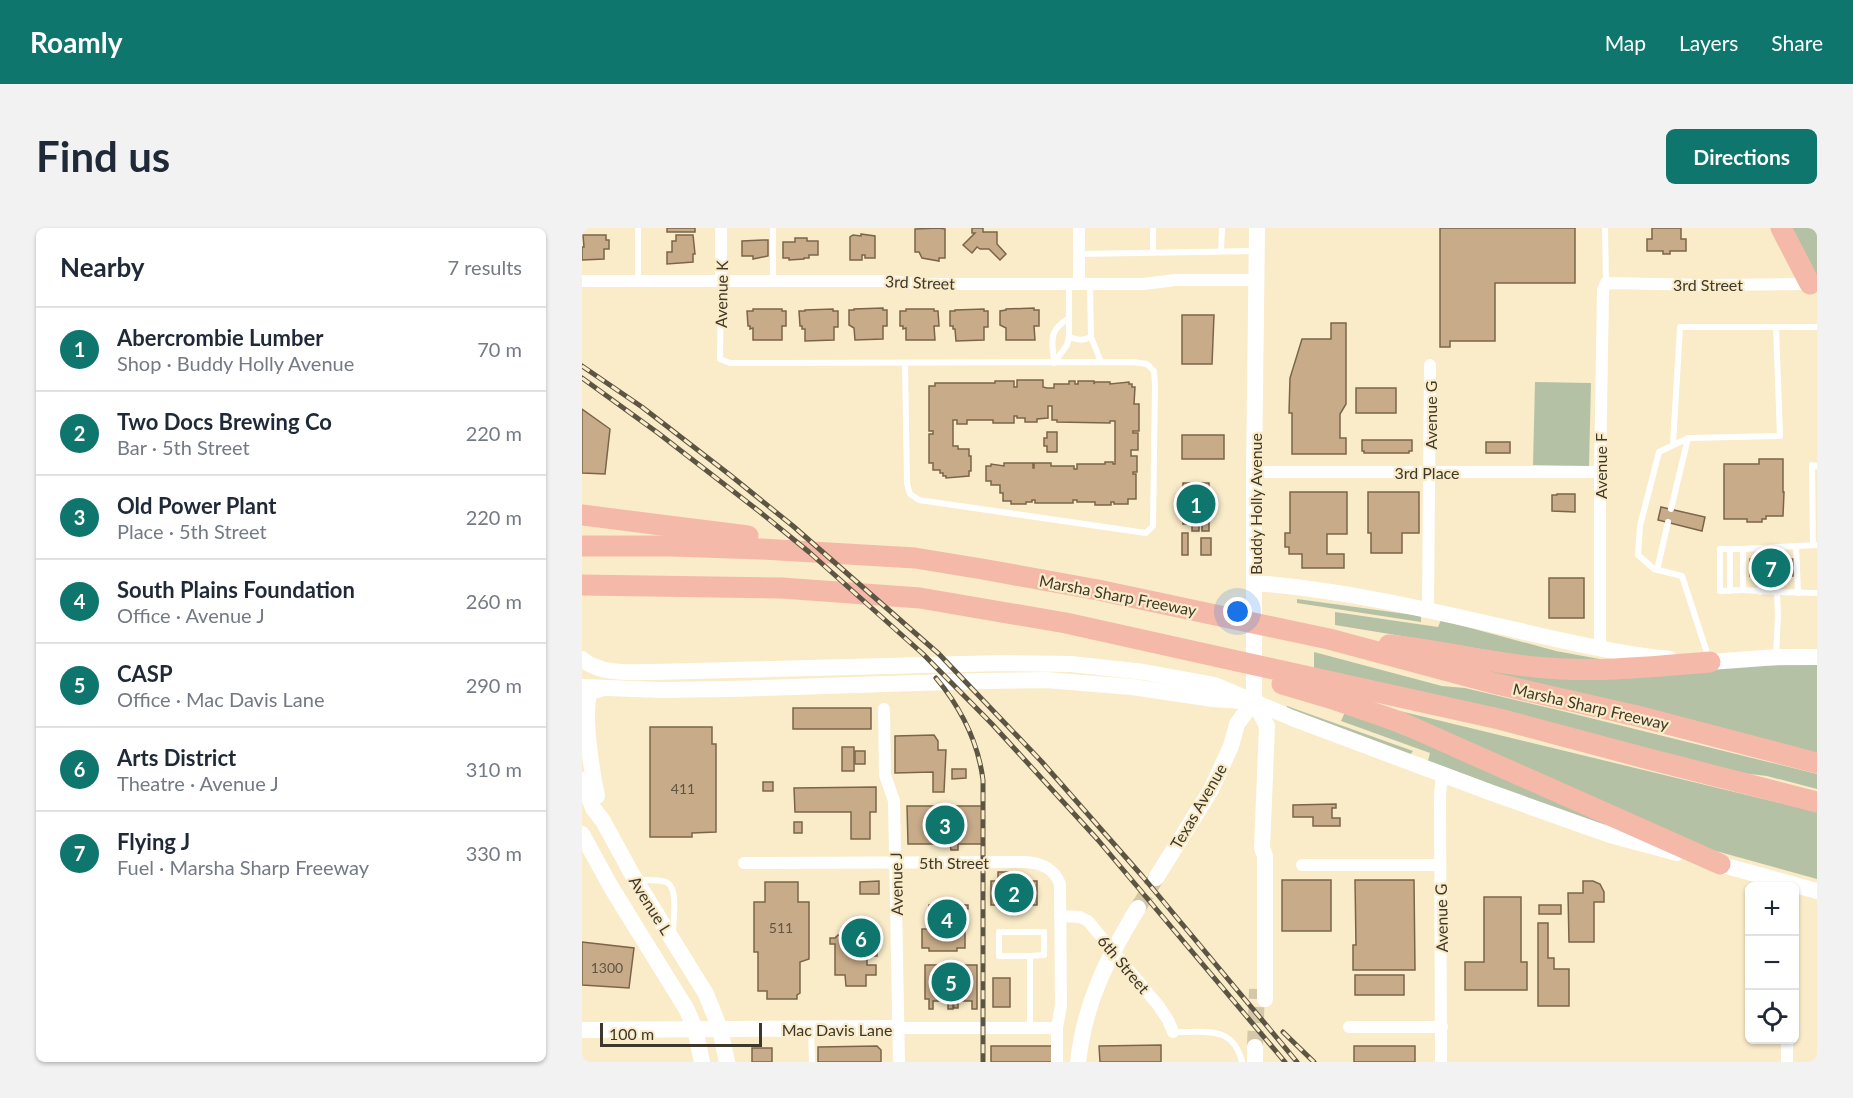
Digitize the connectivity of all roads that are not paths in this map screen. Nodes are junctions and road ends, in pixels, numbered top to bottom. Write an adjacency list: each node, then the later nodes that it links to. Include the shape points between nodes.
1 (638, 228): 17 (lane)
2 (721, 228): 18 (street, Avenue K)
3 (773, 228): 19 (lane)
4 (1079, 228): 14 (street)
5 (1153, 228): 13 (lane)
6 (1222, 228): 11 (lane)
7 (1257, 228): 12 (main road, Buddy Holly Avenue)
8 (1605, 228): 20 (lane)
9 (1770, 228): 22 (main road)
10 (1781, 228): 22 (highway)
11 (1221, 251): 12 (lane); 13 (lane)
12 (1257, 251): 15 (main road, Buddy Holly Avenue)
13 (1153, 252): 14 (lane)
14 (1079, 254): 21 (street)
15 (1257, 280): 21 (street, 3rd Street); 35 (main road, Buddy Holly Avenue)
16 (582, 281): 17 (street, 3rd Street)
17 (638, 281): 18 (street, 3rd Street)
18 (721, 281): 19 (street, 3rd Street); 29 (lane, Avenue K, via 720,359 730,363)
19 (773, 281): 21 (street, 3rd Street)
20 (1606, 282): 22 (street, 3rd Street); 37 (street, Avenue F, via 1602,290)
21 (1079, 284): 23 (lane); 27 (lane)
22 (1814, 291)
23 (1069, 318): 26 (lane); 30 (lane, via 1054,330)
24 (1776, 327): 25 (lane); 32 (lane, via 1780,436); 33 (lane, via 1680,327)
25 (1817, 327)
26 (1069, 337): 27 (lane); 30 (lane)
27 (1091, 337): 28 (lane)
28 (1101, 362): 29 (lane, via 1147,364 1154,371 1153,526 1146,533 919,500 910,494); 30 (lane)
29 (905, 363): 30 (lane)
30 (1054, 363)
31 (1430, 365): 36 (street, Avenue G)
32 (1688, 438): 33 (lane); 38 (lane)
33 (1673, 444): 50 (lane, via 1659,452 1640,526 1638,555)
34 (1817, 466): 41 (lane, via 1812,465)
35 (1254, 472): 36 (street, 3rd Place); 53 (main road, Buddy Holly Avenue)
36 (1430, 472): 37 (street, 3rd Place); 60 (street, Avenue G)
37 (1599, 472): 63 (street, Avenue F)
38 (1671, 509)
39 (582, 515): 47 (highway, via 874,549)
40 (1668, 522): 50 (lane)
41 (1815, 545): 43 (lane)
42 (582, 546): 47 (highway, Marsha Sharp Freeway, via 694,547)
43 (1796, 546): 44 (lane); 58 (lane)
44 (1777, 547): 45 (lane); 49 (lane)
45 (1762, 548): 46 (lane); 48 (lane)
46 (1743, 549): 55 (lane); 55 (lane, via 1720,549 1720,581 1720,591)
47 (915, 558): 62 (highway, Marsha Sharp Freeway, via 1098,590)
48 (1761, 559)
49 (1777, 559)
50 (1657, 570): 67 (lane, via 1682,576)
51 (1761, 576): 56 (lane)
52 (1777, 576): 57 (lane)
53 (1255, 584): 60 (main road); 70 (main road, Buddy Holly Avenue)
54 (582, 587): 61 (highway, Marsha Sharp Freeway, via 782,588 920,598)
55 (1743, 591): 56 (lane)
56 (1760, 592): 57 (lane)
57 (1777, 592): 58 (lane); 64 (lane)
58 (1798, 593): 59 (lane)
59 (1817, 593)
60 (1428, 610): 63 (main road)
61 (1109, 633): 75 (highway, Marsha Sharp Freeway, via 1499,719); 80 (highway, via 1400,722)
62 (1329, 639): 67 (highway, via 1576,670); 72 (highway, Marsha Sharp Freeway)
63 (1599, 649): 67 (main road)
64 (1776, 657): 65 (main road); 67 (main road)
65 (1817, 657)
66 (582, 659): 70 (main road, via 609,670 653,672 1071,664 1215,685)
67 (1710, 662)
68 (582, 687): 69 (main road)
69 (604, 688): 70 (main road, via 730,689 1046,680); 76 (main road, via 590,692 583,712 589,763)
70 (1254, 701): 73 (main road); 83 (main road, Texas Avenue, via 1237,724 1211,790); 94 (main road, Buddy Holly Avenue, via 1267,726)
71 (884, 709): 78 (street, Avenue J, via 885,775 894,801)
72 (1817, 764)
73 (1442, 775): 80 (main road, via 1611,835); 82 (street, Avenue G)
74 (582, 780): 76 (main road, Avenue L, via 593,808)
75 (1817, 802)
76 (603, 820): 84 (main road, Avenue L)
77 (582, 834): 100 (main road, Avenue L)
78 (896, 862): 79 (street, 5th Street); 89 (street, 5th Street, via 1035,862 1054,871 1060,884); 97 (street, Avenue J)
79 (744, 863)
80 (1720, 864): 85 (main road)
81 (1302, 865): 82 (street)
82 (1440, 865): 96 (street, Avenue G)
83 (1156, 878)
84 (635, 880): 90 (main road, Avenue L); 90 (lane, via 666,882 672,887)
85 (1778, 882)
86 (1799, 887): 87 (main road)
87 (1817, 891)
88 (1138, 908): 111 (main road, via 1094,992)
89 (1060, 916): 92 (street); 104 (street, 6th Street, via 1084,919 1104,939 1164,1013)
90 (672, 939): 101 (main road, Avenue L, via 706,994)
91 (1044, 955): 92 (lane); 93 (lane); 93 (lane, via 1044,932 999,932 999,956)
92 (1060, 955): 99 (street, via 1061,1005)
93 (1030, 956): 98 (lane)
94 (1261, 994)
95 (1348, 1027): 96 (street)
96 (1442, 1027): 113 (street, Avenue G)
97 (898, 1028): 98 (street, Mac Davis Lane); 102 (main road, Mac Davis Lane); 109 (street, Avenue J)
98 (1030, 1028): 99 (street, Mac Davis Lane)
99 (1057, 1028): 110 (street)
100 (695, 1029): 101 (main road, Mac Davis Lane); 103 (main road, Mac Davis Lane); 106 (main road, Avenue L)
101 (720, 1029): 102 (main road, Mac Davis Lane); 107 (main road)
102 (811, 1029): 108 (lane)
103 (582, 1030)
104 (1173, 1032): 112 (lane, via 1217,1033 1227,1037 1235,1044)
105 (1786, 1044): 114 (street)
106 (702, 1062)
107 (727, 1062)
108 (812, 1062)
109 (899, 1062)
110 (1057, 1062)
111 (1078, 1062)
112 (1242, 1062)
113 (1441, 1062)
114 (1786, 1062)

